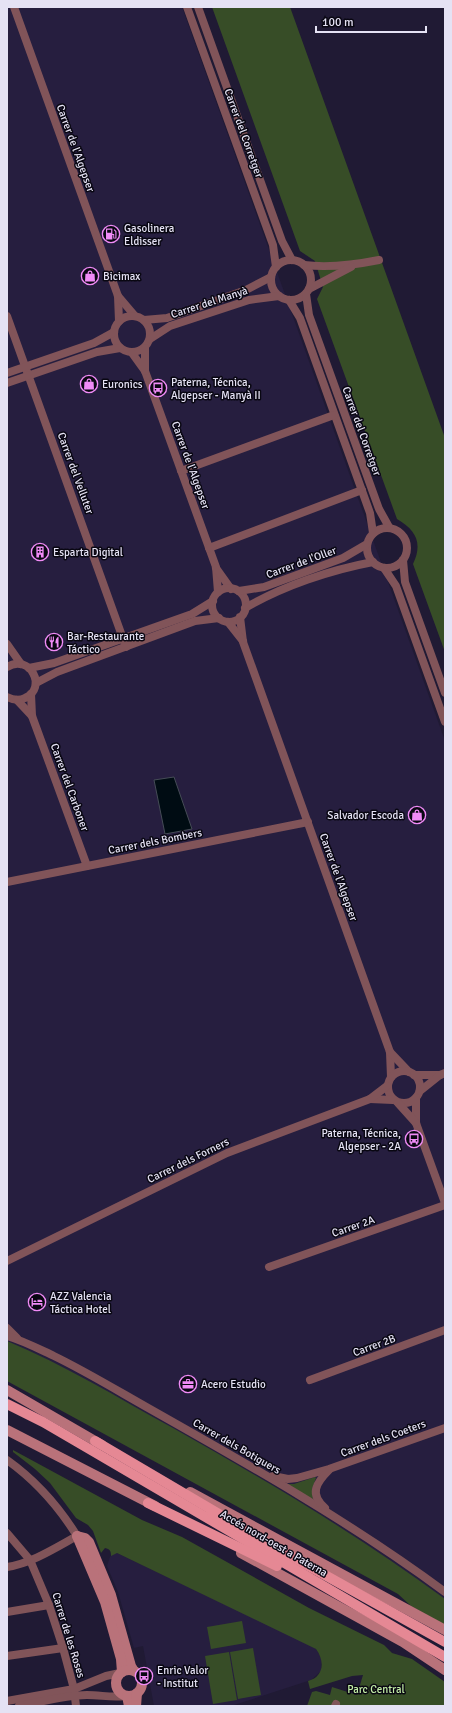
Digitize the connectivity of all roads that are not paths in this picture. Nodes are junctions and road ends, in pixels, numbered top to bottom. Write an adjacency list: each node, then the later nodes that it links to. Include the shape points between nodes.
1 (14, 7): 11 (street, Carrer de l'Algepser)
2 (187, 7): 8 (street, Carrer del Corretger, via 273,245)
3 (198, 7): 4 (street, Carrer del Corretger, via 282,242)
4 (292, 260): 6 (street); 8 (street)
5 (378, 260): 7 (street)
6 (304, 265): 7 (street); 10 (street, via 311,276)
7 (354, 265): 10 (street)
8 (276, 267): 9 (street)
9 (271, 277): 12 (street, via 271,284); 16 (street, Carrer del Manyà, via 246,290 167,318)
10 (308, 291): 13 (street, via 296,300); 31 (street, Carrer del Corretger, via 308,315 379,509)
11 (118, 296): 15 (street); 17 (street)
12 (279, 296): 13 (street); 19 (street, Carrer del Manyà, via 249,300 170,326)
13 (290, 300): 28 (street, Carrer del Corretger, via 300,318)
14 (7, 316): 23 (street, Carrer del Velluter)
15 (135, 316): 16 (street); 17 (street)
16 (144, 320): 19 (street, via 150,328)
17 (119, 321): 18 (street)
18 (114, 332): 20 (street, via 114,338); 23 (street, via 94,343)
19 (150, 339): 21 (street)
20 (120, 348): 22 (street); 26 (street, via 97,352)
21 (145, 348): 22 (street); 24 (street)
22 (132, 353): 24 (street)
23 (25, 366): 25 (street); 26 (street, Carrer del Velluter)
24 (145, 371): 29 (street, Carrer de l'Algepser)
25 (7, 373)
26 (28, 376): 27 (street); 46 (street, Carrer del Velluter)
27 (7, 383)
28 (334, 415): 29 (street); 30 (street, Carrer del Corretger)
29 (181, 471): 34 (street, Carrer de l'Algepser)
30 (362, 490): 32 (street, Carrer del Corretger, via 370,513); 34 (street)
31 (389, 527): 32 (street); 35 (street, via 399,531 406,540 407,550)
32 (373, 533): 33 (street)
33 (367, 544): 36 (street, via 369,557); 39 (street, Carrer de l'Oller, via 343,558 264,588)
34 (209, 548): 37 (street, Carrer de l'Algepser)
35 (403, 560): 38 (street, via 395,567); 54 (street, via 405,582)
36 (373, 562): 38 (street); 42 (street, Carrer de l'Oller, via 346,567 267,596)
37 (216, 567): 39 (street); 40 (street)
38 (384, 568): 58 (street, via 396,586)
39 (235, 590): 40 (street, via 226,589); 42 (street, via 244,599)
40 (218, 592): 41 (street)
41 (213, 601): 44 (street, via 213,610); 46 (street, via 192,614)
42 (246, 608): 43 (street)
43 (240, 617): 45 (street); 47 (street)
44 (219, 618): 45 (street); 49 (street, via 195,621)
45 (228, 622): 47 (street)
46 (123, 638): 49 (street); 52 (street, via 54,663)
47 (243, 642): 59 (street, Carrer de l'Algepser)
48 (7, 644): 50 (street)
49 (126, 647): 53 (street, via 57,672)
50 (21, 664): 51 (street); 52 (street)
51 (7, 667)
52 (29, 668): 53 (street)
53 (36, 683): 55 (street)
54 (445, 693)
55 (31, 694): 56 (street, via 27,698); 57 (street, Carrer del Carboner)
56 (10, 698): 57 (street, Carrer del Carboner)
57 (32, 716): 60 (street, Carrer del Carboner)
58 (445, 722)
59 (308, 822): 60 (street, Carrer dels Bombers); 62 (street, Carrer de l'Algepser)
60 (87, 866): 61 (street, Carrer dels Bombers)
61 (7, 882)
62 (390, 1052): 63 (street); 65 (street)
63 (412, 1074): 64 (street); 65 (street, via 403,1071); 67 (street, via 418,1080)
64 (442, 1074): 67 (street)
65 (391, 1077): 66 (street)
66 (387, 1086): 68 (street, Carrer dels Forners); 69 (street, via 388,1094)
67 (418, 1094): 69 (street, via 408,1103); 70 (street)
68 (370, 1099): 69 (street, Carrer dels Forners); 72 (street, Carrer dels Forners, via 227,1153)
69 (396, 1101): 70 (street)
70 (416, 1123): 71 (street)
71 (445, 1204): 74 (street, Carrer 2A)
72 (21, 1254): 73 (street, Carrer dels Forners); 75 (street, Carrer dels Forners)
73 (7, 1261)
74 (269, 1267)
75 (7, 1268)
76 (7, 1328): 79 (street)
77 (445, 1330): 80 (street, Carrer 2B)
78 (7, 1336): 79 (street, Carrer dels Botiguers)
79 (18, 1339): 87 (street, Carrer dels Botiguers, via 72,1365)
80 (310, 1380)
81 (7, 1390): 85 (street)
82 (7, 1404): 85 (main road, Accés nord-oest a Paterna)
83 (445, 1428): 88 (street, Carrer dels Coeters)
84 (7, 1430): 89 (street)
85 (93, 1446): 98 (main road, Accés nord-oest a Paterna); 99 (street); 100 (main road, Accés nord-oest a Paterna)
86 (7, 1460): 92 (street, via 47,1496)
87 (257, 1469): 88 (street, Carrer dels Coeters, via 278,1478 288,1479); 90 (street, Carrer dels Botiguers)
88 (329, 1469): 90 (street, via 318,1481 316,1497)
89 (148, 1503): 98 (main road); 104 (street, via 403,1642)
90 (336, 1518): 95 (street, Carrer dels Botiguers)
91 (7, 1533): 93 (street, Carrer de les Roses)
92 (77, 1536): 93 (street); 105 (street, via 85,1538 88,1542 108,1589); 106 (street, via 105,1602 121,1659)
93 (30, 1560): 94 (street); 96 (street, Carrer de les Roses)
94 (7, 1567)
95 (445, 1592)
96 (49, 1605): 97 (street); 101 (street, Carrer de les Roses)
97 (7, 1612)
98 (398, 1629): 103 (main road, Accés nord-oest a Paterna)
99 (445, 1630)
100 (445, 1642)
101 (63, 1648): 102 (street); 107 (street, Carrer de les Roses)
102 (7, 1656)
103 (445, 1657)
104 (445, 1670)
105 (134, 1671): 106 (street); 108 (street, via 142,1679 142,1687)
106 (121, 1672): 107 (street, via 106,1676); 108 (street, via 116,1680 117,1688)
107 (75, 1692): 108 (street); 109 (street); 110 (street); 111 (street, Carrer de les Roses)
108 (129, 1698): 112 (street)
109 (7, 1701)
110 (19, 1706)
111 (76, 1706)
112 (136, 1706)

